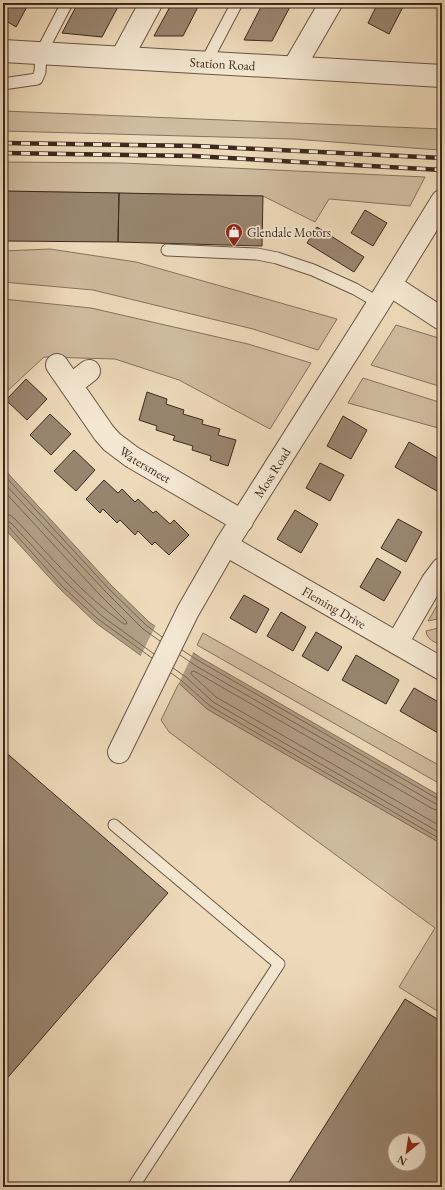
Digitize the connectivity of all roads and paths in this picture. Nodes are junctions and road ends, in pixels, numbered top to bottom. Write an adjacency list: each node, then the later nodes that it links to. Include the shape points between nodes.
1 (67, 3): 6 (lane)
2 (151, 3): 7 (street)
3 (237, 3): 8 (lane)
4 (331, 3): 9 (street)
5 (3, 51): 6 (street, Station Road)
6 (40, 53): 7 (street, Station Road); 11 (lane, via 40,72 37,79)
7 (122, 57): 8 (street, Station Road)
8 (206, 62): 9 (street, Station Road)
9 (294, 67): 10 (street, Station Road)
10 (442, 76)
11 (4, 84)
12 (442, 201): 14 (street, Moss Road)
13 (167, 250): 14 (lane, via 257,254 277,258 313,270 355,289)
14 (385, 294): 15 (street); 19 (street, Moss Road)
15 (442, 319)
16 (57, 365): 18 (street, Watersmeet)
17 (89, 371): 18 (street)
18 (71, 385): 19 (street, Watersmeet, via 112,442)
19 (242, 521): 20 (street, Moss Road)
20 (226, 545): 22 (street, Fleming Drive); 24 (street, Moss Road, via 188,611)
21 (442, 568): 22 (street)
22 (397, 643): 23 (street, Fleming Drive)
23 (442, 669)
24 (119, 752)
25 (114, 825): 26 (lane, via 279,964)
26 (133, 1187)

